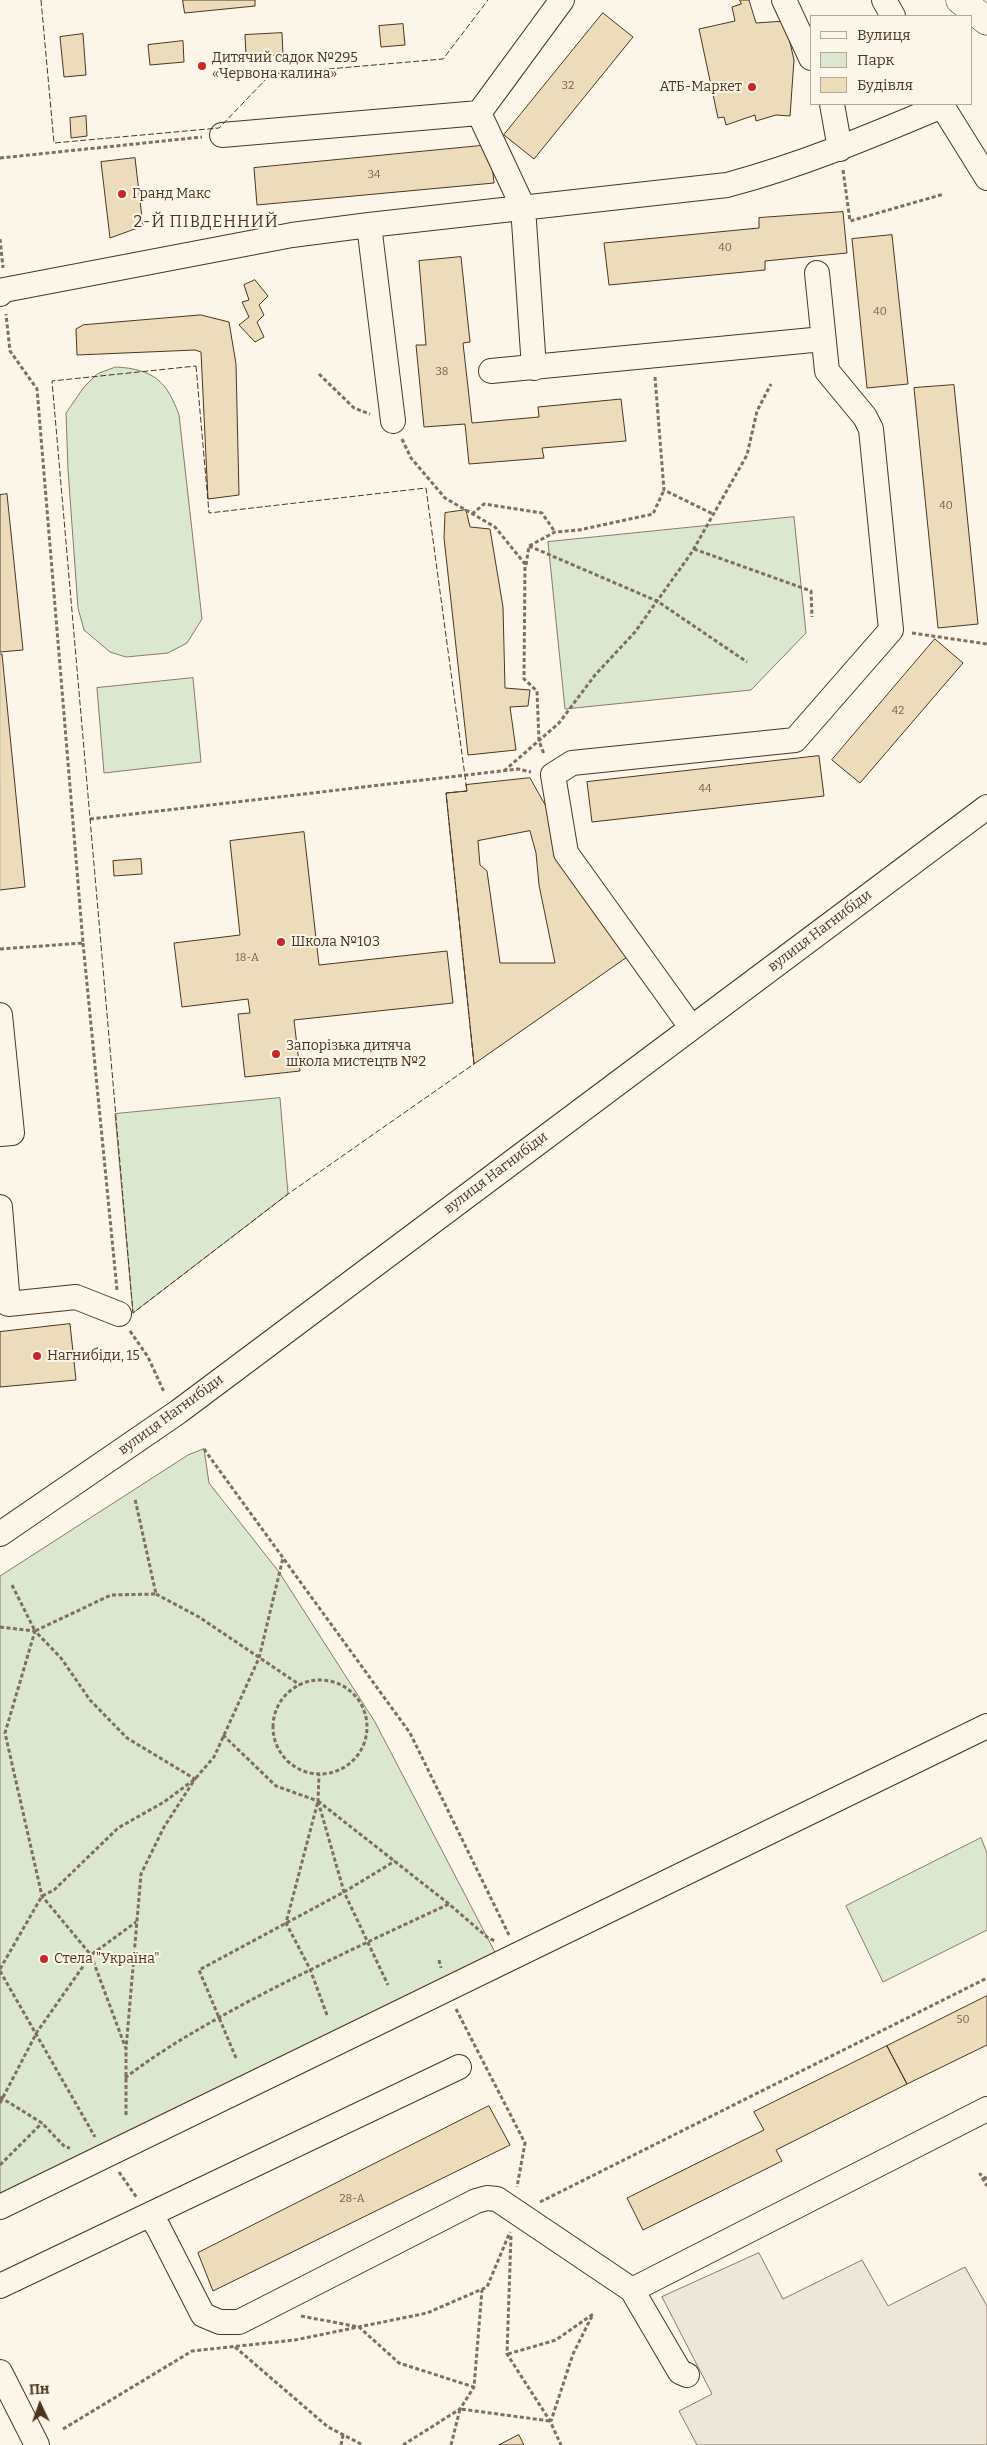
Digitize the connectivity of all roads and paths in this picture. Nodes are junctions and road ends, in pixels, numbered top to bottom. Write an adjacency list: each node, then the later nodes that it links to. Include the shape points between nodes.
1 (562, 0): 10 (street)
2 (784, 0): 7 (street)
3 (884, 0): 5 (street)
4 (960, 0): 6 (main road)
5 (892, 15)
6 (987, 21)
7 (810, 56)
8 (832, 105): 12 (street)
9 (941, 105): 12 (street); 14 (street)
10 (479, 113): 11 (street); 16 (street)
11 (222, 135): 13 (path)
12 (840, 149): 15 (path, via 850,221); 16 (street, via 768,174 727,184)
13 (0, 158)
14 (987, 178)
15 (944, 194)
16 (523, 207): 17 (street); 24 (street)
17 (369, 225): 21 (street, via 292,235); 28 (street)
18 (0, 239): 19 (path)
19 (1, 256): 21 (path)
20 (817, 273): 22 (street)
21 (2, 292): 46 (path, via 10,351 37,390)
22 (823, 339): 23 (street); 38 (street, via 827,371 871,429)
23 (653, 356): 24 (street); 29 (path)
24 (534, 368): 25 (street)
25 (491, 371)
26 (320, 374): 28 (path, via 354,408)
27 (771, 384): 31 (path, via 757,412 747,455)
28 (393, 421): 30 (path, via 411,458 445,498)
29 (664, 490): 31 (path); 32 (path, via 653,514)
30 (472, 514): 32 (path, via 484,504 542,513); 35 (path, via 496,527)
31 (713, 514): 34 (path)
32 (555, 532): 33 (path)
33 (529, 546): 35 (path); 36 (path)
34 (694, 549): 36 (path); 37 (path, via 811,592)
35 (525, 567): 41 (path, via 524,679 537,691)
36 (657, 601): 40 (path); 41 (path, via 559,723)
37 (812, 617)
38 (891, 630): 39 (path); 43 (street, via 796,740 572,763)
39 (987, 644)
40 (747, 662)
41 (539, 741): 42 (path); 43 (path)
42 (504, 772): 43 (path, via 518,769); 45 (path)
43 (553, 775): 49 (street, via 566,853)
44 (987, 807): 49 (street, вулиця Нагнибіди)
45 (90, 820)
46 (83, 943): 47 (path); 52 (path)
47 (0, 949)
48 (0, 1015): 50 (street, via 12,1133)
49 (691, 1027): 56 (street, вулиця Нагнибіди, via 178,1412)
50 (0, 1134)
51 (0, 1207): 52 (street, via 8,1304 76,1297)
52 (119, 1314): 53 (path, via 148,1357)
53 (164, 1392)
54 (204, 1449): 57 (path)
55 (135, 1499): 59 (path)
56 (0, 1534)
57 (283, 1558): 62 (path); 79 (path, via 410,1733)
58 (12, 1585): 61 (path)
59 (156, 1594): 61 (path, via 111,1595); 62 (path)
60 (0, 1627): 61 (path)
61 (34, 1631): 66 (path); 69 (path, via 61,1658 90,1700 127,1738)
62 (259, 1658): 63 (path); 67 (path)
63 (300, 1685): 68 (path, via 287,1694 278,1707 273,1722 274,1737 290,1764); 68 (path, via 330,1681 356,1697 364,1710 367,1725 359,1754 334,1772)
64 (987, 1726): 79 (street)
65 (0, 1731): 66 (path)
66 (5, 1733): 73 (path)
67 (223, 1735): 69 (path, via 214,1757); 70 (path, via 276,1786)
68 (319, 1774): 70 (path)
69 (195, 1780): 73 (path, via 118,1828 54,1890); 75 (path, via 164,1827 141,1874)
70 (318, 1801): 71 (path); 72 (path); 76 (path)
71 (395, 1861): 72 (path); 74 (path)
72 (344, 1892): 76 (path); 78 (path)
73 (42, 1896): 80 (path); 82 (path)
74 (449, 1904): 77 (path); 78 (path)
75 (136, 1922): 80 (path); 88 (path)
76 (286, 1923): 81 (path); 86 (path, via 199,1970)
77 (486, 1937)
78 (368, 1941): 81 (path); 84 (path)
79 (518, 1954): 97 (street)
80 (91, 1956): 87 (path); 88 (path)
81 (310, 1969): 85 (path); 86 (path)
82 (0, 1970): 87 (path)
83 (987, 1978): 102 (path, via 549,2199)
84 (388, 1984)
85 (327, 2015)
86 (219, 2017): 89 (path); 91 (path, via 158,2052)
87 (37, 2032): 92 (path); 97 (path)
88 (126, 2049): 91 (path)
89 (236, 2058)
90 (459, 2067): 103 (street)
91 (125, 2078): 95 (path)
92 (1, 2097): 93 (path); 96 (path)
93 (0, 2103)
94 (987, 2109): 106 (street)
95 (126, 2115)
96 (42, 2123): 97 (path, via 65,2147); 98 (path)
97 (107, 2155): 101 (street); 103 (path)
98 (0, 2165)
99 (987, 2179): 100 (path, via 980,2174)
100 (987, 2186)
101 (0, 2207)
102 (515, 2211): 105 (path, via 487,2287); 106 (street); 107 (street, via 498,2199 476,2201)
103 (150, 2216): 104 (street); 107 (street, via 203,2315 220,2322 239,2322)
104 (0, 2286)
105 (482, 2290): 108 (path, via 428,2313); 112 (path)
106 (632, 2290): 111 (street, via 680,2372)
107 (264, 2309): 108 (path)
108 (359, 2327): 109 (path, via 296,2340); 112 (path, via 399,2363)
109 (234, 2347): 115 (path, via 192,2351); 116 (path, via 328,2427)
110 (0, 2372): 117 (street)
111 (687, 2375)
112 (474, 2387): 113 (path)
113 (460, 2408): 114 (path); 120 (path); 121 (path)
114 (550, 2421): 114 (path, via 507,2354 556,2340 593,2314 572,2354); 122 (path)
115 (63, 2429)
116 (343, 2435): 118 (path); 119 (path)
117 (37, 2445)
118 (341, 2445)
119 (363, 2445)
120 (403, 2445)
121 (452, 2445)
122 (561, 2445)

